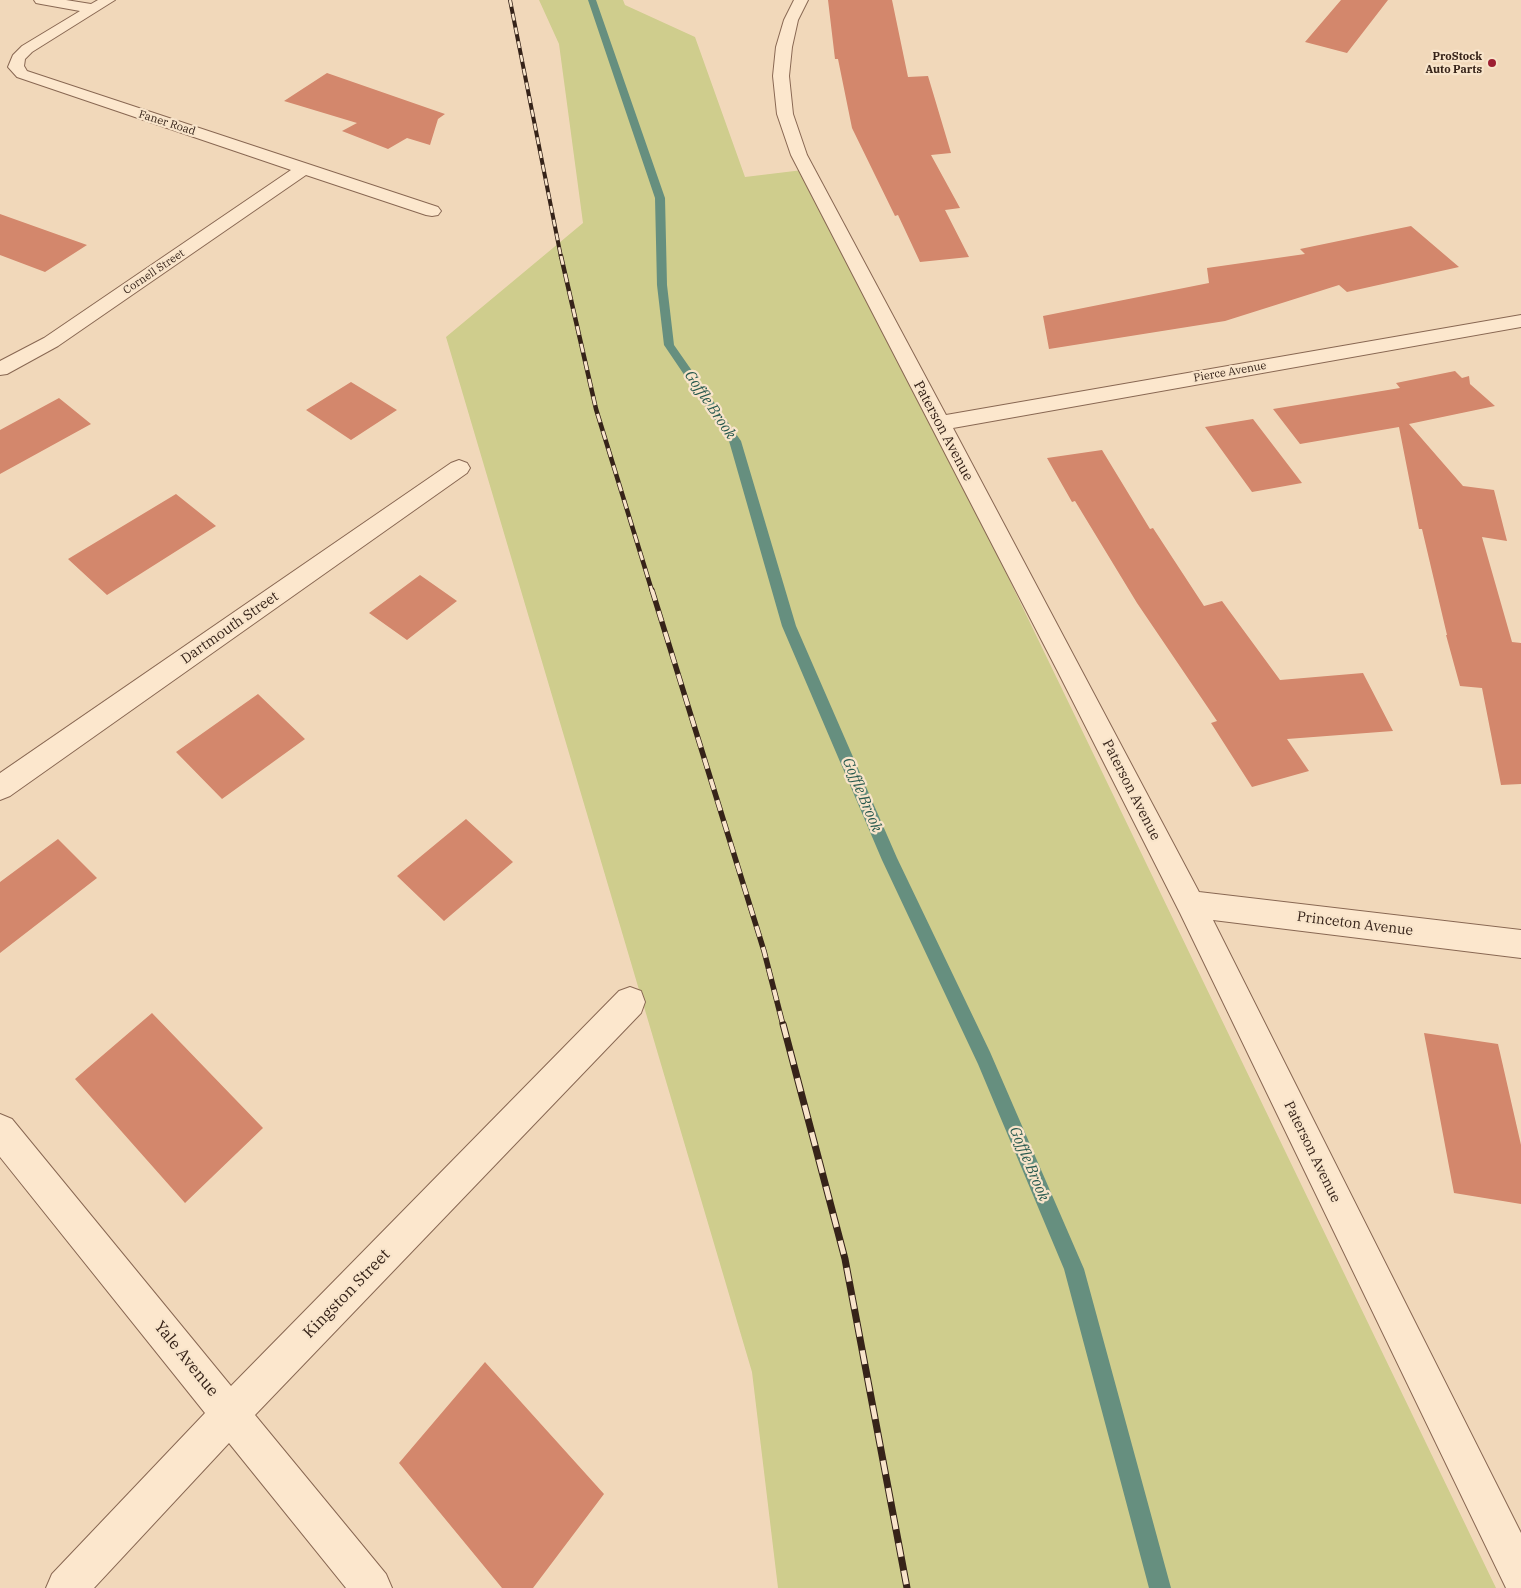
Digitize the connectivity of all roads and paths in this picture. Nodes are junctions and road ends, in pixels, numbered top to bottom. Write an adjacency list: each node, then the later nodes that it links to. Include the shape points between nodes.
1 (41, 0): 4 (street)
2 (108, 0): 4 (street, Faner Road)
3 (801, 0): 10 (street, Paterson Avenue, via 784,47 785,114 799,155)
4 (93, 9): 5 (street, Faner Road)
5 (13, 54): 6 (street, Faner Road, via 16,67 29,77)
6 (305, 168): 7 (street, Faner Road); 9 (street, Cornell Street, via 51,342)
7 (432, 211)
8 (1521, 322): 10 (street, Pierce Avenue)
9 (0, 369)
10 (939, 424): 13 (street, Paterson Avenue)
11 (459, 468): 12 (street, Dartmouth Street)
12 (0, 788)
13 (1190, 904): 14 (street, Princeton Avenue); 18 (street, Paterson Avenue)
14 (1521, 944)
15 (630, 1002): 17 (street, Kingston Street)
16 (0, 1131): 17 (street, Yale Avenue)
17 (230, 1414): 19 (street, Kingston Street); 20 (street, Yale Avenue)
18 (1521, 1576)
19 (66, 1588)
20 (372, 1588)

